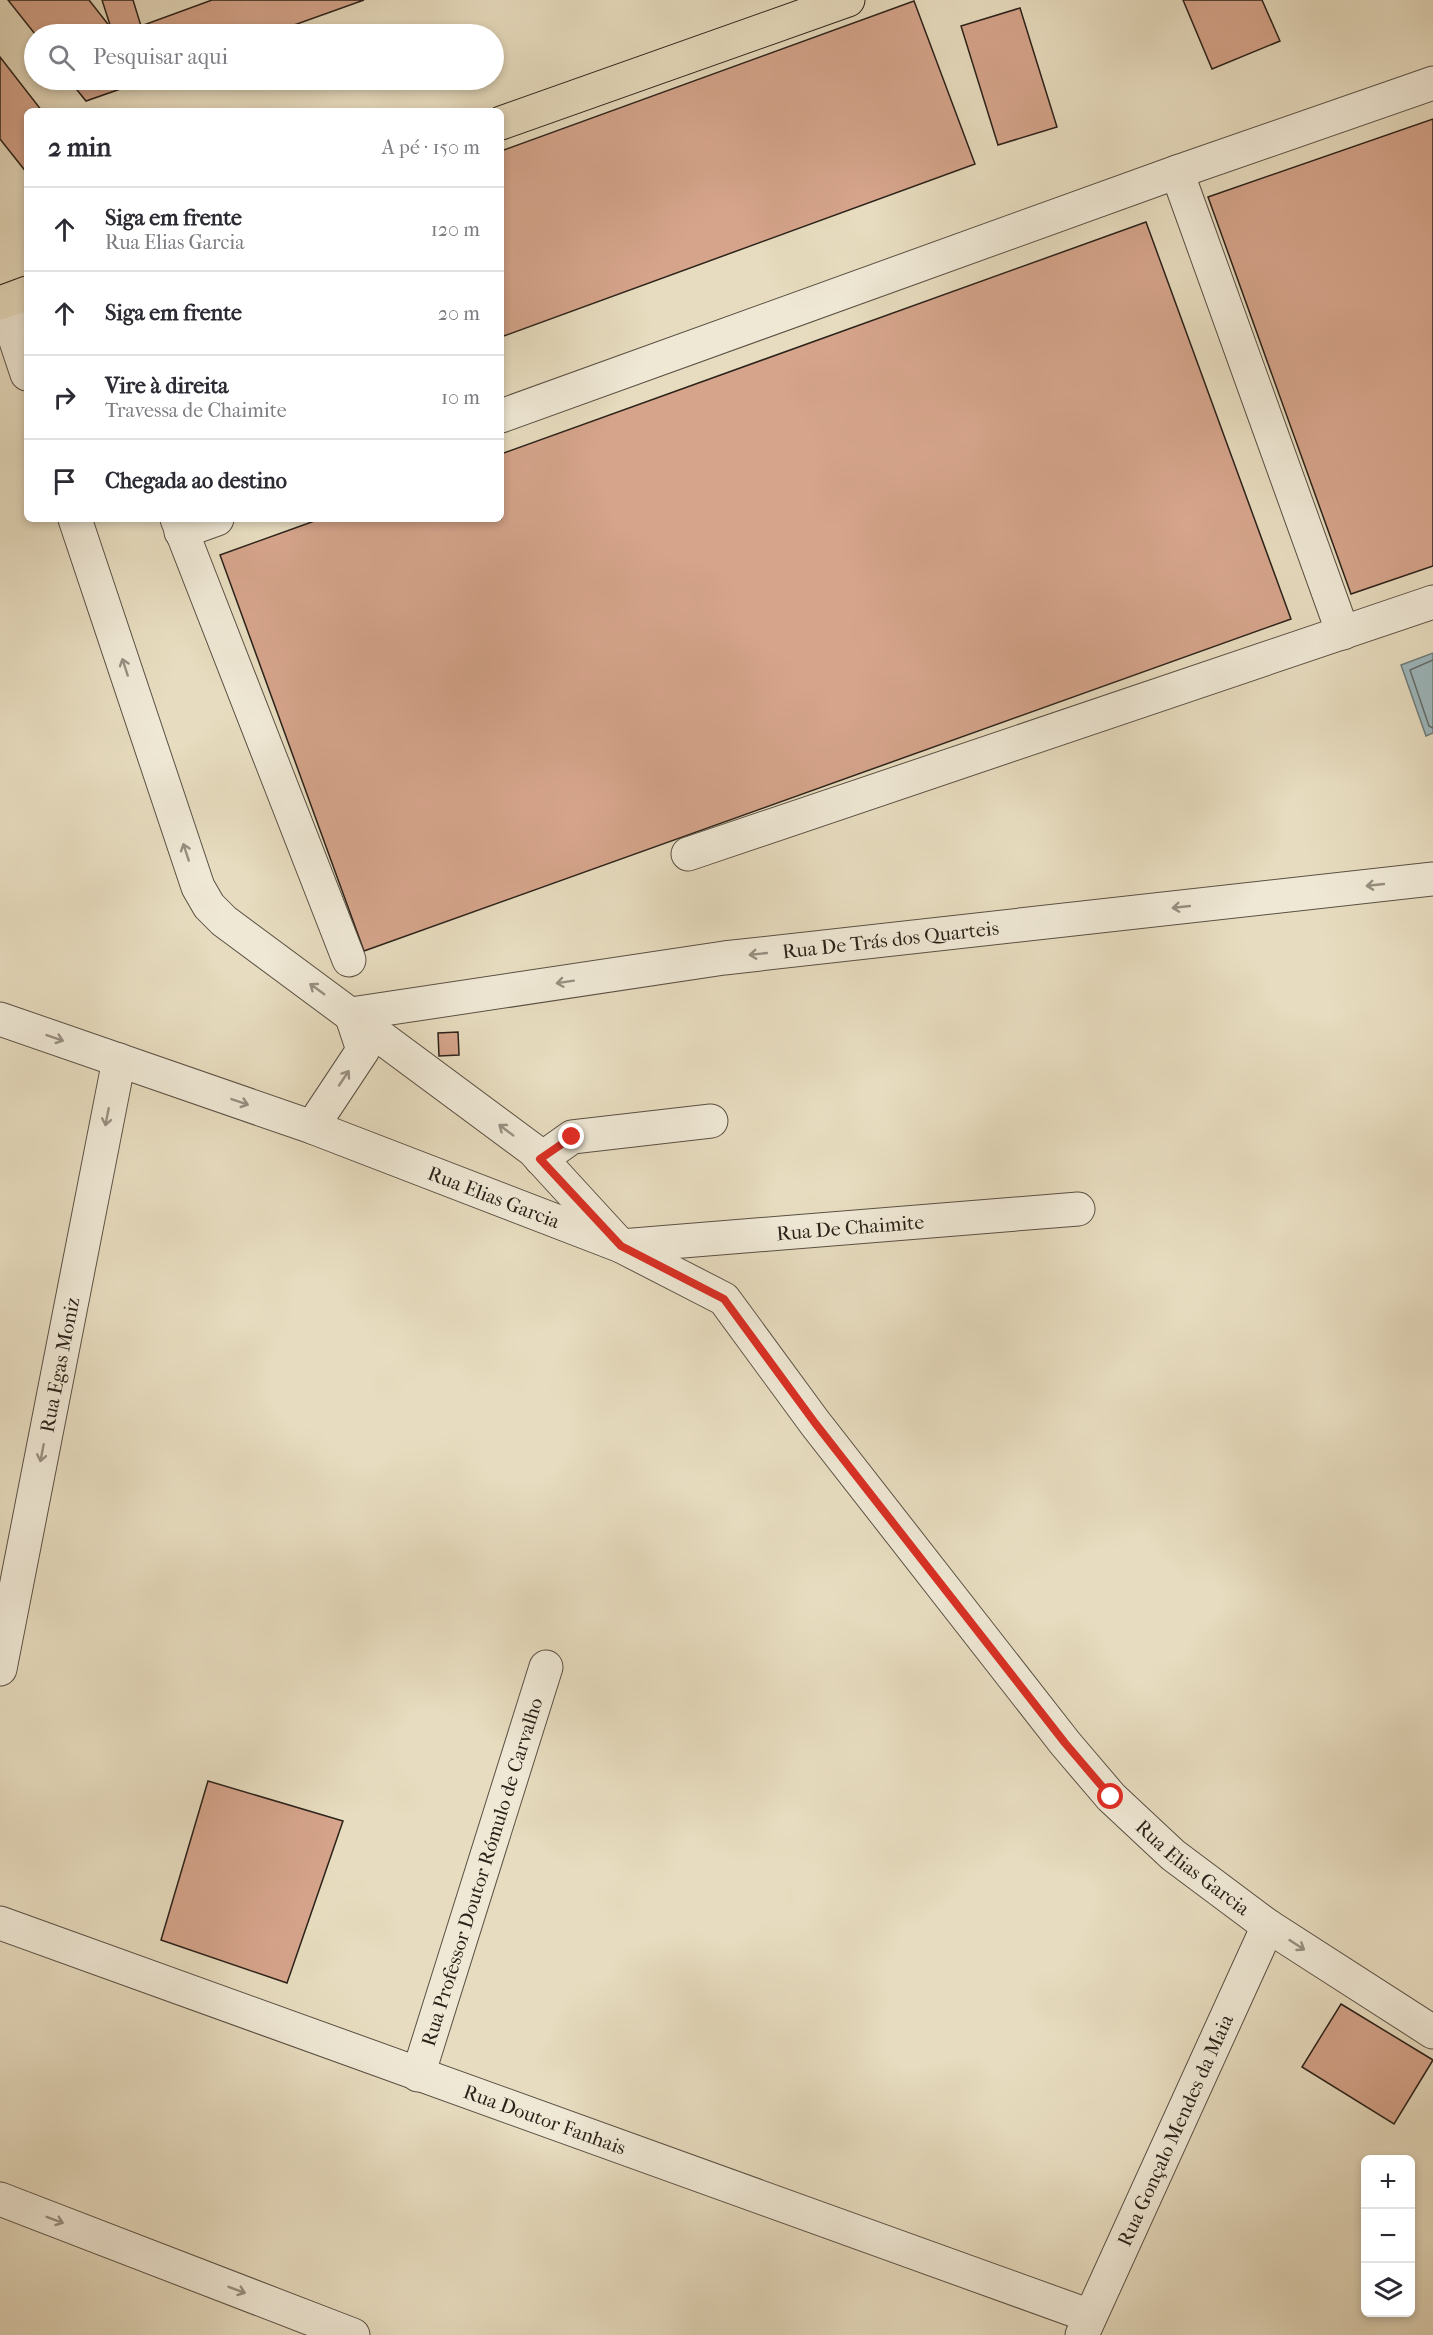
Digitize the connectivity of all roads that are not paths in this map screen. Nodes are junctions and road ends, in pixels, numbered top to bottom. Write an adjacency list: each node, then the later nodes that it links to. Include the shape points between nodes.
1 (848, 0): 3 (main road)
2 (1433, 83): 4 (street)
3 (504, 122)
4 (1177, 172): 7 (street); 12 (street)
5 (10, 299): 6 (street)
6 (24, 361)
7 (504, 415)
8 (76, 522): 16 (street, one-way to 8, via 224,921 204,897)
9 (201, 522): 10 (street)
10 (179, 526): 15 (street)
11 (1433, 602): 12 (street)
12 (1343, 633): 13 (street)
13 (688, 854)
14 (1433, 879): 16 (street, Rua De Trás dos Quarteis, one-way to 16, via 723,958)
15 (349, 960)
16 (351, 1014): 20 (street, one-way to 16, via 363,1050); 21 (street, one-way to 16)
17 (0, 1019): 18 (street, Rua Elias Garcia, one-way to 18)
18 (119, 1060): 20 (street, Rua Elias Garcia, one-way to 20); 25 (street, Rua Egas Moniz, one-way to 25)
19 (711, 1121): 21 (street, via 572,1137)
20 (312, 1127): 23 (street, Rua Elias Garcia)
21 (540, 1159): 23 (street)
22 (1078, 1209): 23 (street, Rua De Chaimite)
23 (621, 1246): 27 (street, Rua Elias Garcia, via 724,1299 815,1423 1111,1797 1173,1855)
24 (546, 1667): 29 (street, Rua Professor Doutor Rómulo de Carvalho)
25 (0, 1669)
26 (0, 1923): 29 (street, Rua Doutor Fanhais)
27 (1268, 1926): 28 (street, Rua Elias Garcia, one-way to 28); 31 (street, Rua Gonçalo Mendes da Maia)
28 (1428, 2022)
29 (418, 2075): 31 (street, Rua Doutor Fanhais)
30 (0, 2199): 32 (street, one-way to 32)
31 (1086, 2326)
32 (353, 2335)

